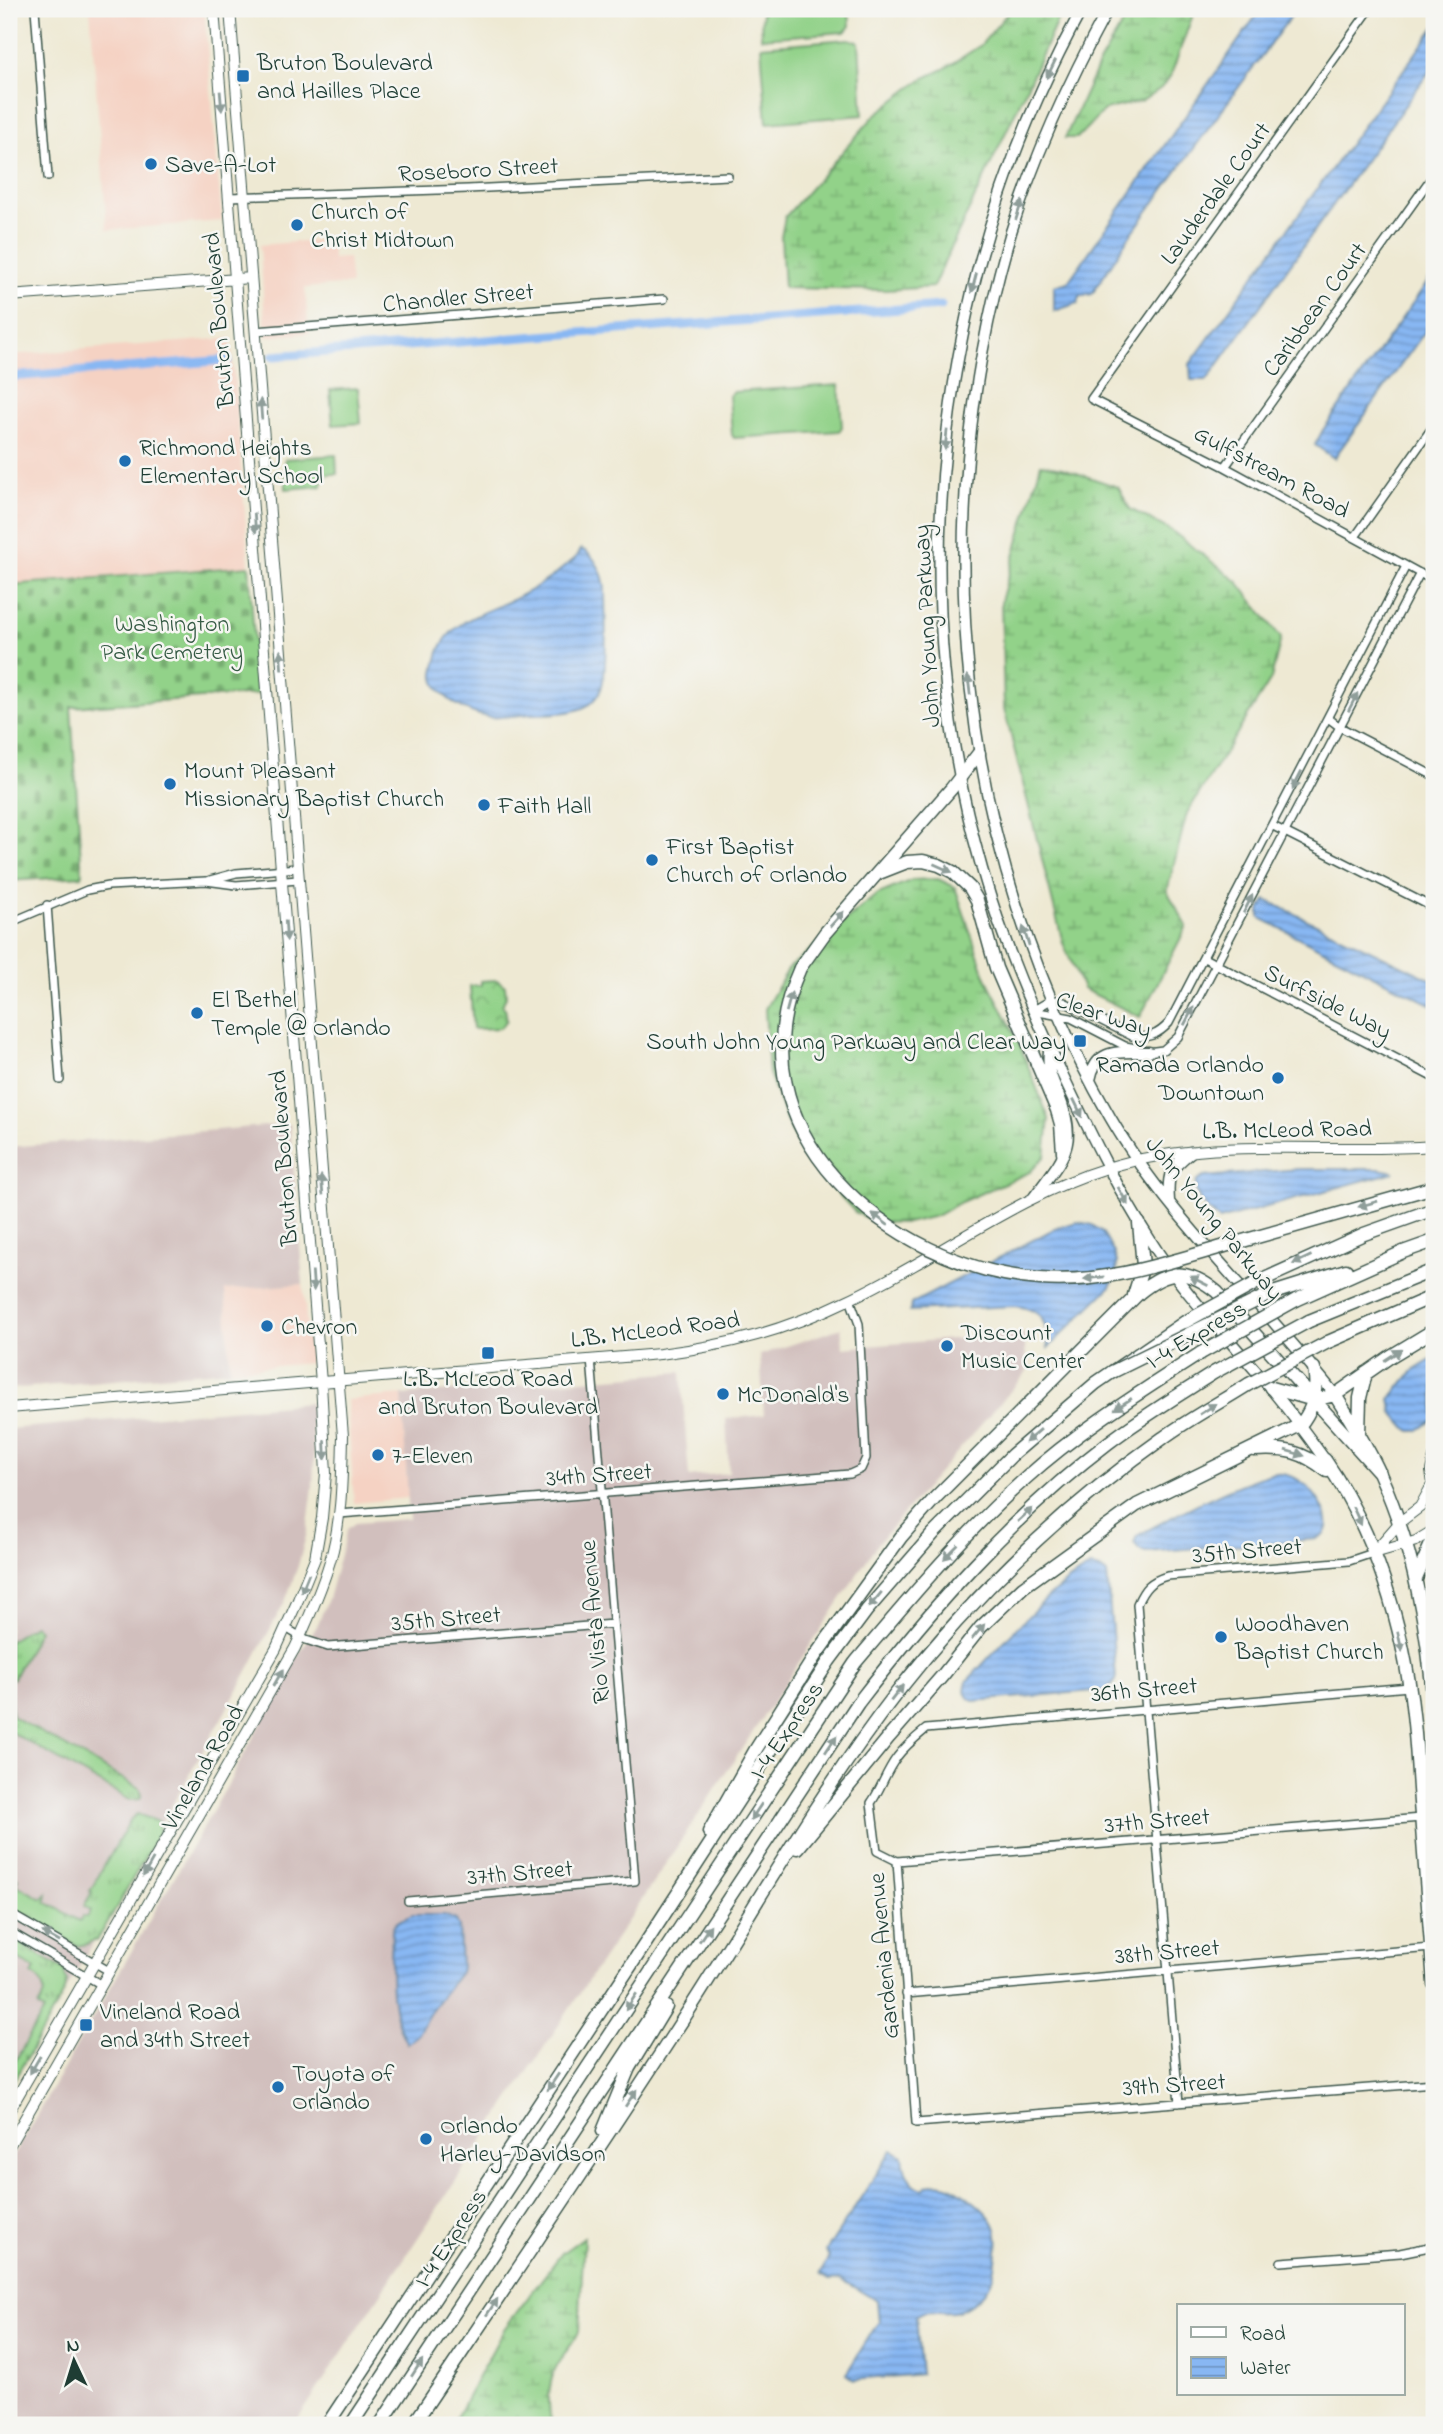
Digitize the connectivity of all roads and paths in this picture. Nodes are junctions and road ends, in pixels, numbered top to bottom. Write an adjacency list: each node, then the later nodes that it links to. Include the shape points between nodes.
1 (35, 9): 11 (street)
2 (214, 9): 8 (street, Bruton Boulevard)
3 (230, 9): 7 (street, Bruton Boulevard)
4 (1082, 9): 33 (main road, John Young Parkway, one-way to 33, via 1005,178 973,284 953,382 939,562 944,671)
5 (1108, 9): 32 (main road, John Young Parkway, one-way to 5, via 968,678 962,566 966,468 979,371 997,285 1024,193 1069,83)
6 (1370, 9): 19 (street, Lauderdale Court)
7 (234, 61): 8 (street); 13 (street, Bruton Boulevard)
8 (218, 62): 12 (street, Bruton Boulevard, one-way to 12)
9 (1434, 174): 21 (street, Caribbean Court)
10 (728, 176): 13 (street, Roseboro Street)
11 (48, 177)
12 (229, 197): 13 (street, Roseboro Street); 15 (street, Bruton Boulevard)
13 (245, 197): 14 (street, Bruton Boulevard)
14 (251, 278): 15 (street); 18 (street, Bruton Boulevard)
15 (236, 279): 16 (street); 23 (street, Bruton Boulevard, one-way to 23)
16 (9, 296)
17 (664, 299): 18 (street, Chandler Street)
18 (255, 331): 24 (street, Bruton Boulevard, one-way to 18)
19 (1091, 399): 21 (street, Gulfstream Road)
20 (1434, 425): 22 (street)
21 (1225, 467): 22 (street, Gulfstream Road)
22 (1355, 537): 25 (street, Gulfstream Road)
23 (257, 551): 24 (street); 31 (street, Bruton Boulevard)
24 (272, 551): 30 (street, Bruton Boulevard, one-way to 24)
25 (1406, 566): 26 (street, Gulfstream Road); 28 (street, Clear Way)
26 (1420, 573): 27 (street, Gulfstream Road); 29 (street, Clear Way, one-way to 26)
27 (1434, 581)
28 (1328, 718): 29 (street); 35 (street, Clear Way, one-way to 35)
29 (1340, 727): 34 (street); 36 (street, Clear Way)
30 (286, 729): 31 (street); 37 (street, Bruton Boulevard)
31 (271, 730): 38 (street, Bruton Boulevard)
32 (979, 753): 33 (highway); 48 (main road, John Young Parkway, one-way to 32, via 1008,877)
33 (960, 776): 39 (highway); 49 (main road, John Young Parkway, via 981,867)
34 (1434, 776)
35 (1273, 826): 36 (street); 46 (street, Clear Way)
36 (1285, 832): 44 (street); 47 (street, Clear Way, one-way to 36)
37 (297, 868): 38 (street); 40 (street, Bruton Boulevard)
38 (282, 869): 41 (street); 42 (street, Bruton Boulevard)
39 (878, 873): 59 (highway, one-way to 59, via 907,862 929,862 957,874 974,894 996,968 1057,1110); 63 (highway, one-way to 39, bridge, via 1120,1274 1087,1279 1007,1275 946,1257 904,1235 871,1212 821,1160 792,1111 783,1073 786,1009 800,968)
40 (298, 880): 42 (street); 51 (street, Bruton Boulevard)
41 (206, 881): 42 (street, via 236,885); 43 (street, via 108,886)
42 (283, 881): 52 (street, Bruton Boulevard, one-way to 52)
43 (47, 905): 45 (street); 56 (street)
44 (1434, 908)
45 (9, 923)
46 (1204, 958): 47 (street, Surfside Way); 48 (street, Clear Way, via 1169,1023 1151,1036 1132,1035)
47 (1216, 965): 54 (street, Clear Way, one-way to 47, via 1163,1049 1178,1037); 55 (street, Surfside Way)
48 (1051, 1000): 49 (street, Clear Way); 50 (main road, John Young Parkway)
49 (1032, 1011): 50 (street, Clear Way); 53 (main road, John Young Parkway)
50 (1058, 1015): 54 (street, Clear Way); 57 (main road, John Young Parkway)
51 (310, 1040): 52 (street); 80 (street, Bruton Boulevard, one-way to 51)
52 (295, 1042): 81 (street, Bruton Boulevard, one-way to 81)
53 (1049, 1048): 59 (main road, via 1047,1067 1069,1123); 62 (main road, John Young Parkway, one-way to 62)
54 (1149, 1052): 57 (main road, via 1101,1056)
55 (1434, 1078)
56 (60, 1080)
57 (1090, 1080): 61 (main road, John Young Parkway)
58 (1434, 1146): 60 (street, L.B. McLeod Road, via 1241,1147)
59 (1063, 1152): 64 (main road)
60 (1191, 1152): 61 (street, L.B. McLeod Road); 65 (main road, via 1170,1171)
61 (1138, 1160): 62 (street, L.B. McLeod Road); 65 (main road, John Young Parkway)
62 (1108, 1168): 64 (street, L.B. McLeod Road); 67 (main road, John Young Parkway, one-way to 67)
63 (1434, 1187)
64 (1034, 1198): 73 (street, L.B. McLeod Road)
65 (1169, 1201): 77 (main road, John Young Parkway)
66 (1434, 1209): 78 (highway, one-way to 78, bridge, via 1364,1234 1260,1281 1185,1322)
67 (1139, 1223): 71 (main road, John Young Parkway); 74 (highway, via 1143,1266)
68 (1434, 1241): 69 (highway, I-4 Express)
69 (1403, 1252): 78 (highway, bridge, via 1270,1294); 137 (highway, I-4 Express, one-way to 137, bridge, via 1296,1300 1200,1353 1106,1415 1027,1477 935,1568 856,1663)
70 (1434, 1270): 123 (highway, I-4 Express, one-way to 70, bridge, via 858,1703 927,1616 1000,1537 1119,1435 1215,1372 1310,1321)
71 (1172, 1274): 74 (highway, via 1150,1284); 82 (main road, John Young Parkway); 84 (highway, one-way to 71, via 1217,1292 1195,1277)
72 (1434, 1296): 113 (highway, one-way to 72, bridge, via 895,1695 1001,1575 1079,1503 1164,1437 1249,1384 1328,1342)
73 (850, 1299): 76 (street, L.B. McLeod Road, via 797,1323 734,1342); 94 (street, 34th Street, via 859,1324 866,1458 861,1468 850,1474)
74 (1128, 1304): 118 (highway, via 936,1497 869,1579 756,1749)
75 (1434, 1330): 79 (highway, one-way to 75)
76 (591, 1359): 80 (street, L.B. McLeod Road); 94 (street, Rio Vista Avenue)
77 (1314, 1368): 83 (main road, John Young Parkway); 84 (highway)
78 (1112, 1372): 118 (highway, one-way to 118, via 967,1498 867,1609)
79 (1366, 1373): 83 (highway); 87 (highway)
80 (337, 1381): 81 (street, L.B. McLeod Road); 95 (street, Vineland Road, via 343,1436)
81 (321, 1382): 85 (street, L.B. McLeod Road); 103 (street, Vineland Road, one-way to 103, via 326,1473 322,1518 315,1558)
82 (1271, 1388): 84 (highway); 86 (main road, John Young Parkway)
83 (1335, 1395): 84 (highway); 87 (highway, John Young Parkway)
84 (1314, 1400): 86 (highway); 91 (highway)
85 (9, 1408)
86 (1300, 1424): 88 (highway); 90 (main road, John Young Parkway)
87 (1359, 1434): 91 (highway, John Young Parkway)
88 (1243, 1451): 92 (highway, one-way to 92, via 1297,1452); 113 (highway, one-way to 88, via 981,1627 1023,1587 1137,1505)
89 (1434, 1457): 93 (street)
90 (1325, 1460): 92 (highway, John Young Parkway)
91 (1380, 1473): 96 (highway, John Young Parkway)
92 (1339, 1480): 100 (highway, John Young Parkway, one-way to 100)
93 (1433, 1488): 96 (street, via 1420,1507)
94 (602, 1493): 95 (street, 34th Street); 102 (street, Rio Vista Avenue)
95 (339, 1514): 104 (street, Vineland Road, via 331,1559)
96 (1400, 1522): 99 (highway, John Young Parkway); 100 (street)
97 (1434, 1530): 99 (street)
98 (1434, 1537): 101 (highway)
99 (1406, 1544): 100 (street); 101 (highway, John Young Parkway)
100 (1373, 1553): 105 (highway, John Young Parkway, one-way to 105, via 1396,1625); 106 (street, 35th Street, via 1349,1561 1167,1576 1144,1587 1137,1604)
101 (1416, 1579): 107 (highway, John Young Parkway)
102 (613, 1623): 104 (street, 35th Street, via 328,1647); 114 (street, Rio Vista Avenue)
103 (285, 1628): 104 (street, 35th Street); 120 (street, Vineland Road, one-way to 120)
104 (300, 1637): 121 (street, Vineland Road, one-way to 104)
105 (1409, 1687): 106 (street, 36th Street); 109 (highway, John Young Parkway)
106 (1144, 1708): 108 (street, 36th Street, via 926,1729); 111 (street)
107 (1434, 1709)
108 (895, 1759): 112 (street, Gardenia Avenue, via 871,1803 877,1851)
109 (1421, 1818): 110 (highway); 111 (street, 37th Street); 119 (highway, John Young Parkway)
110 (1434, 1835)
111 (1155, 1840): 112 (street, 37th Street); 122 (street)
112 (897, 1861): 127 (street, Gardenia Avenue)
113 (776, 1871): 133 (highway, one-way to 113)
114 (635, 1881): 115 (street, 37th Street)
115 (408, 1901)
116 (9, 1913): 120 (street, one-way to 116)
117 (9, 1931): 124 (street)
118 (645, 1944): 136 (highway, one-way to 136)
119 (1431, 1948): 122 (street, 38th Street); 126 (highway, John Young Parkway)
120 (94, 1962): 121 (street); 124 (street, Vineland Road)
121 (109, 1971): 125 (street, Vineland Road)
122 (1166, 1971): 127 (street, 38th Street); 129 (street)
123 (678, 1974): 133 (highway, via 668,2004 629,2068); 138 (highway, I-4 Express, one-way to 123)
124 (86, 1976): 125 (street); 130 (street, Vineland Road, one-way to 130)
125 (100, 1984): 132 (street, Vineland Road)
126 (1434, 1984)
127 (906, 1994): 131 (street, Gardenia Avenue)
128 (1434, 2083): 129 (street, 39th Street)
129 (1179, 2103): 131 (street, 39th Street)
130 (9, 2111)
131 (916, 2123)
132 (10, 2141)
133 (592, 2157): 139 (highway, one-way to 133)
134 (1434, 2246): 135 (street)
135 (1281, 2262)
136 (327, 2425)
137 (351, 2425)
138 (380, 2425)
139 (413, 2425)

